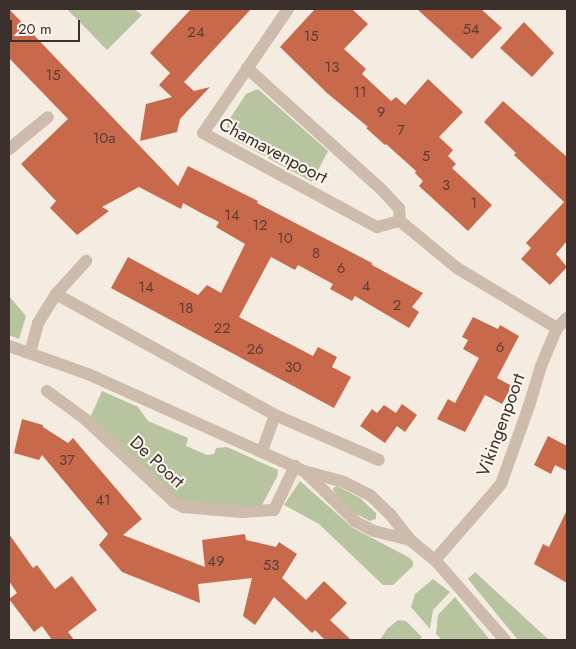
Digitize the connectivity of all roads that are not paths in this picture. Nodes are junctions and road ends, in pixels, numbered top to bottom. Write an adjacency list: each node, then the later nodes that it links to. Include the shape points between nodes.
1 (288, 9): 2 (street, Chamavenpoort)
2 (247, 68): 5 (street, Chamavenpoort, via 382,190 399,208); 5 (street, Chamavenpoort, via 202,133 377,227)
3 (48, 117): 4 (street)
4 (9, 149)
5 (400, 221): 9 (street, Chamavenpoort, via 457,268)
6 (86, 261): 7 (street)
7 (56, 294): 11 (street, via 38,323); 13 (street)
8 (567, 318): 9 (street, Vikingenpoort)
9 (557, 328): 18 (street, Vikingenpoort, via 540,366 501,484)
10 (9, 346): 11 (street)
11 (30, 353): 14 (street, via 88,374)
12 (47, 391): 16 (street, De Poort, via 85,419 183,507 242,512 274,510)
13 (276, 415): 14 (street); 15 (street)
14 (262, 451): 16 (street)
15 (379, 460)
16 (300, 468): 17 (street, via 356,522 374,531); 17 (street, via 344,482 370,495)
17 (410, 540): 18 (street)
18 (435, 560): 19 (street)
19 (505, 640)

